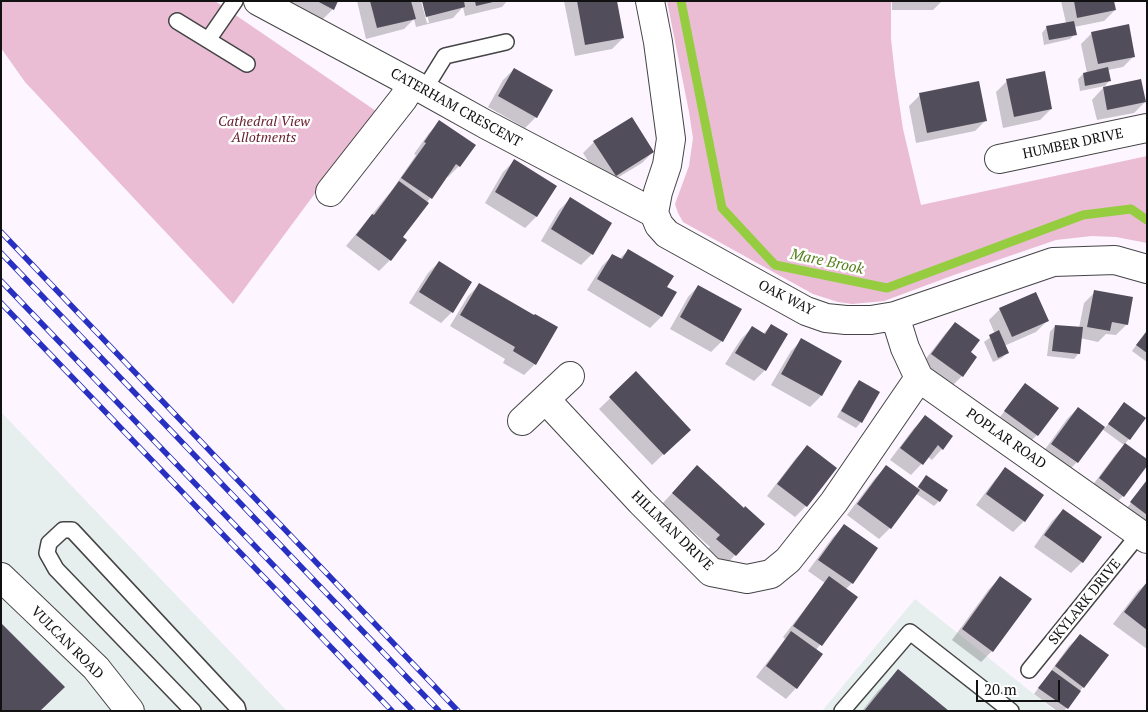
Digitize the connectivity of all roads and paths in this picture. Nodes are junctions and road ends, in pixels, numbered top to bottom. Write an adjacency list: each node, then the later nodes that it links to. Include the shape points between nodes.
1 (235, 1): 5 (lane)
2 (258, 1): 8 (street, CATERHAM CRESCENT)
3 (650, 1): 12 (street, via 671,139)
4 (177, 22): 5 (lane)
5 (208, 40): 7 (lane)
6 (506, 42): 8 (lane, via 445,56)
7 (247, 64)
8 (418, 87): 11 (street, via 403,99); 12 (street, CATERHAM CRESCENT)
9 (1147, 128): 10 (street, HUMBER DRIVE)
10 (999, 159)
11 (330, 192)
12 (654, 213): 14 (street, OAK WAY, via 667,234 806,311 846,320)
13 (1147, 269): 14 (street, OAK WAY, via 1115,260 1053,262)
14 (895, 316): 16 (street, POPLAR ROAD)
15 (570, 376): 17 (street)
16 (919, 378): 17 (street, HILLMAN DRIVE, via 834,502 788,560 771,574 746,579 711,572); 19 (street, POPLAR ROAD)
17 (546, 400): 18 (street)
18 (522, 421)
19 (1143, 536): 21 (lane, SKYLARK DRIVE)
20 (1, 577): 22 (street, VULCAN ROAD, via 96,668)
21 (1030, 670)
22 (130, 711)
23 (194, 711): 24 (lane, via 56,569 47,553 49,543 63,530 72,530)
24 (238, 711)
25 (842, 711): 26 (lane, via 910,632)
26 (1011, 711)

